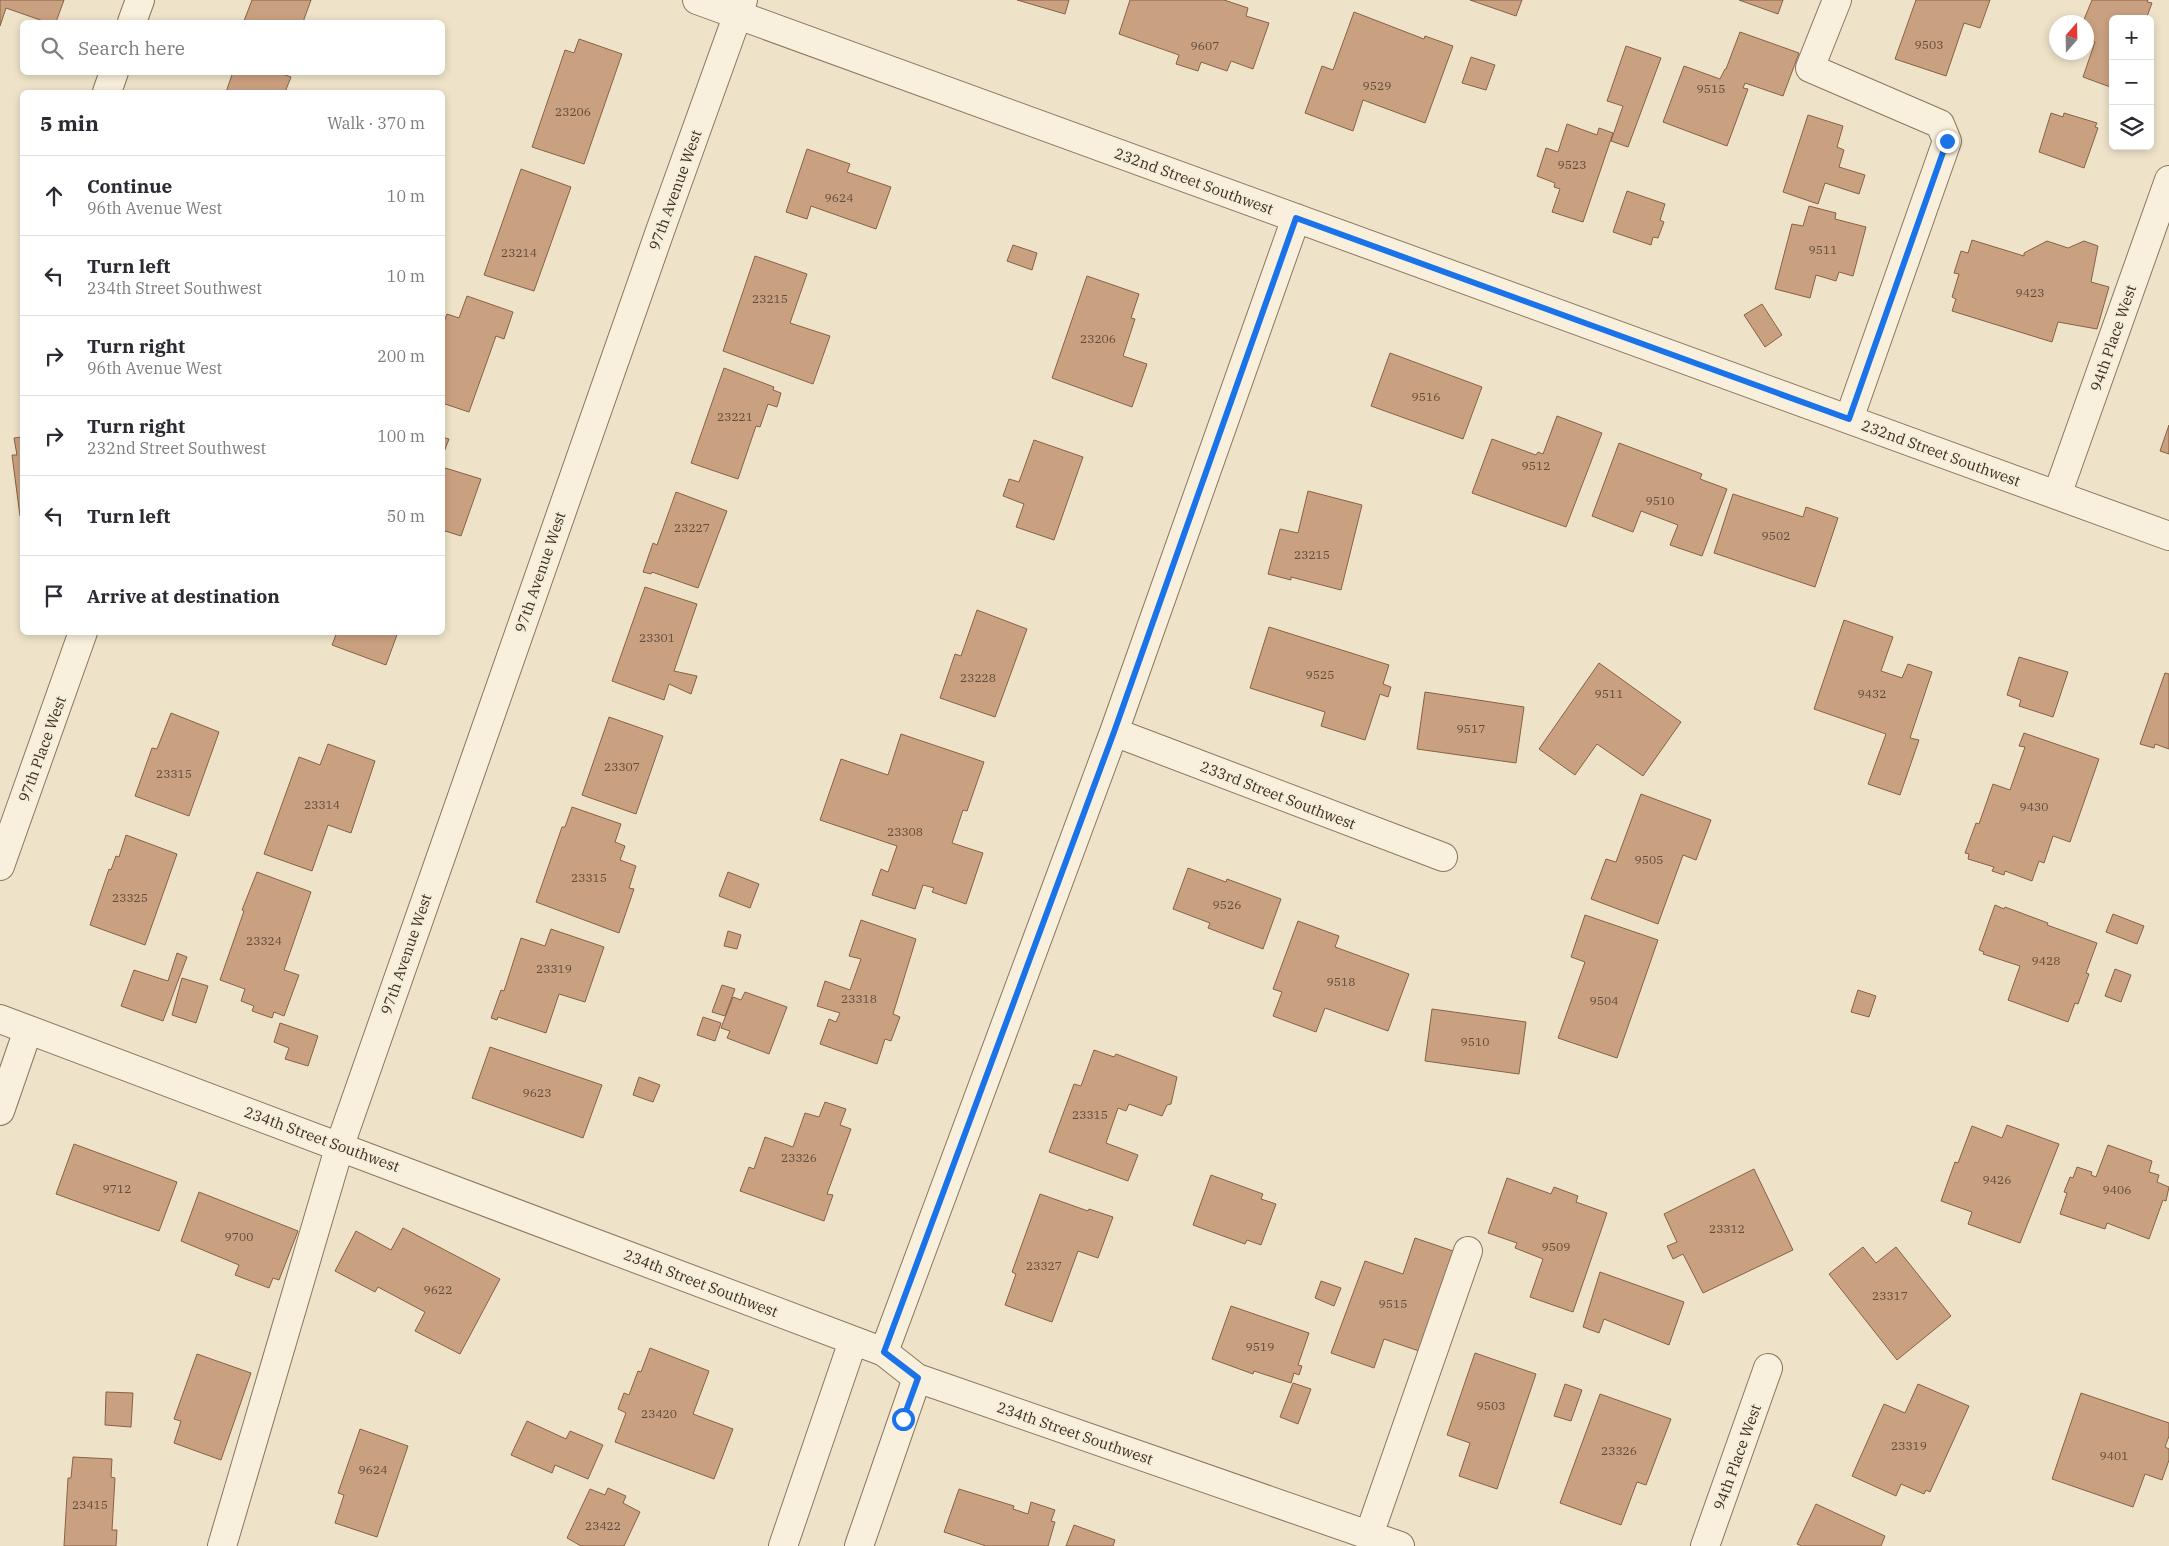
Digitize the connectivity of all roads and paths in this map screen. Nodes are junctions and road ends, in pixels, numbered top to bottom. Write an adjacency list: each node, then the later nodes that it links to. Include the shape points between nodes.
1 (140, 0): 5 (street)
2 (697, 0): 4 (street, 232nd Street Southwest)
3 (1837, 0): 10 (street, via 1810,68 1940,124 1947,141)
4 (740, 7): 9 (street, 232nd Street Southwest); 20 (street, 97th Avenue West)
5 (133, 20)
6 (113, 75): 7 (street)
7 (108, 90)
8 (2169, 180): 11 (street, 94th Place West)
9 (1296, 218): 10 (street, 232nd Street Southwest); 14 (street)
10 (1849, 419): 11 (street, 232nd Street Southwest)
11 (2057, 495): 12 (street, 232nd Street Southwest)
12 (2169, 536)
13 (82, 635): 16 (street, 97th Place West)
14 (1114, 732): 15 (street, 233rd Street Southwest); 23 (street)
15 (1443, 857)
16 (0, 866)
17 (0, 1019): 18 (street, 234th Street Southwest)
18 (28, 1030): 19 (street); 20 (street, 234th Street Southwest)
19 (0, 1111)
20 (340, 1145): 22 (street, 234th Street Southwest); 27 (street, 97th Avenue West)
21 (1468, 1251): 26 (street)
22 (853, 1341): 23 (street, 234th Street Southwest); 28 (street)
23 (884, 1352): 25 (street, 234th Street Southwest)
24 (1768, 1368): 31 (street, 94th Place West)
25 (918, 1378): 26 (street, 234th Street Southwest); 29 (street)
26 (1368, 1535): 30 (street, 234th Street Southwest)
27 (222, 1546)
28 (783, 1546)
29 (859, 1546)
30 (1400, 1546)
31 (1705, 1546)

